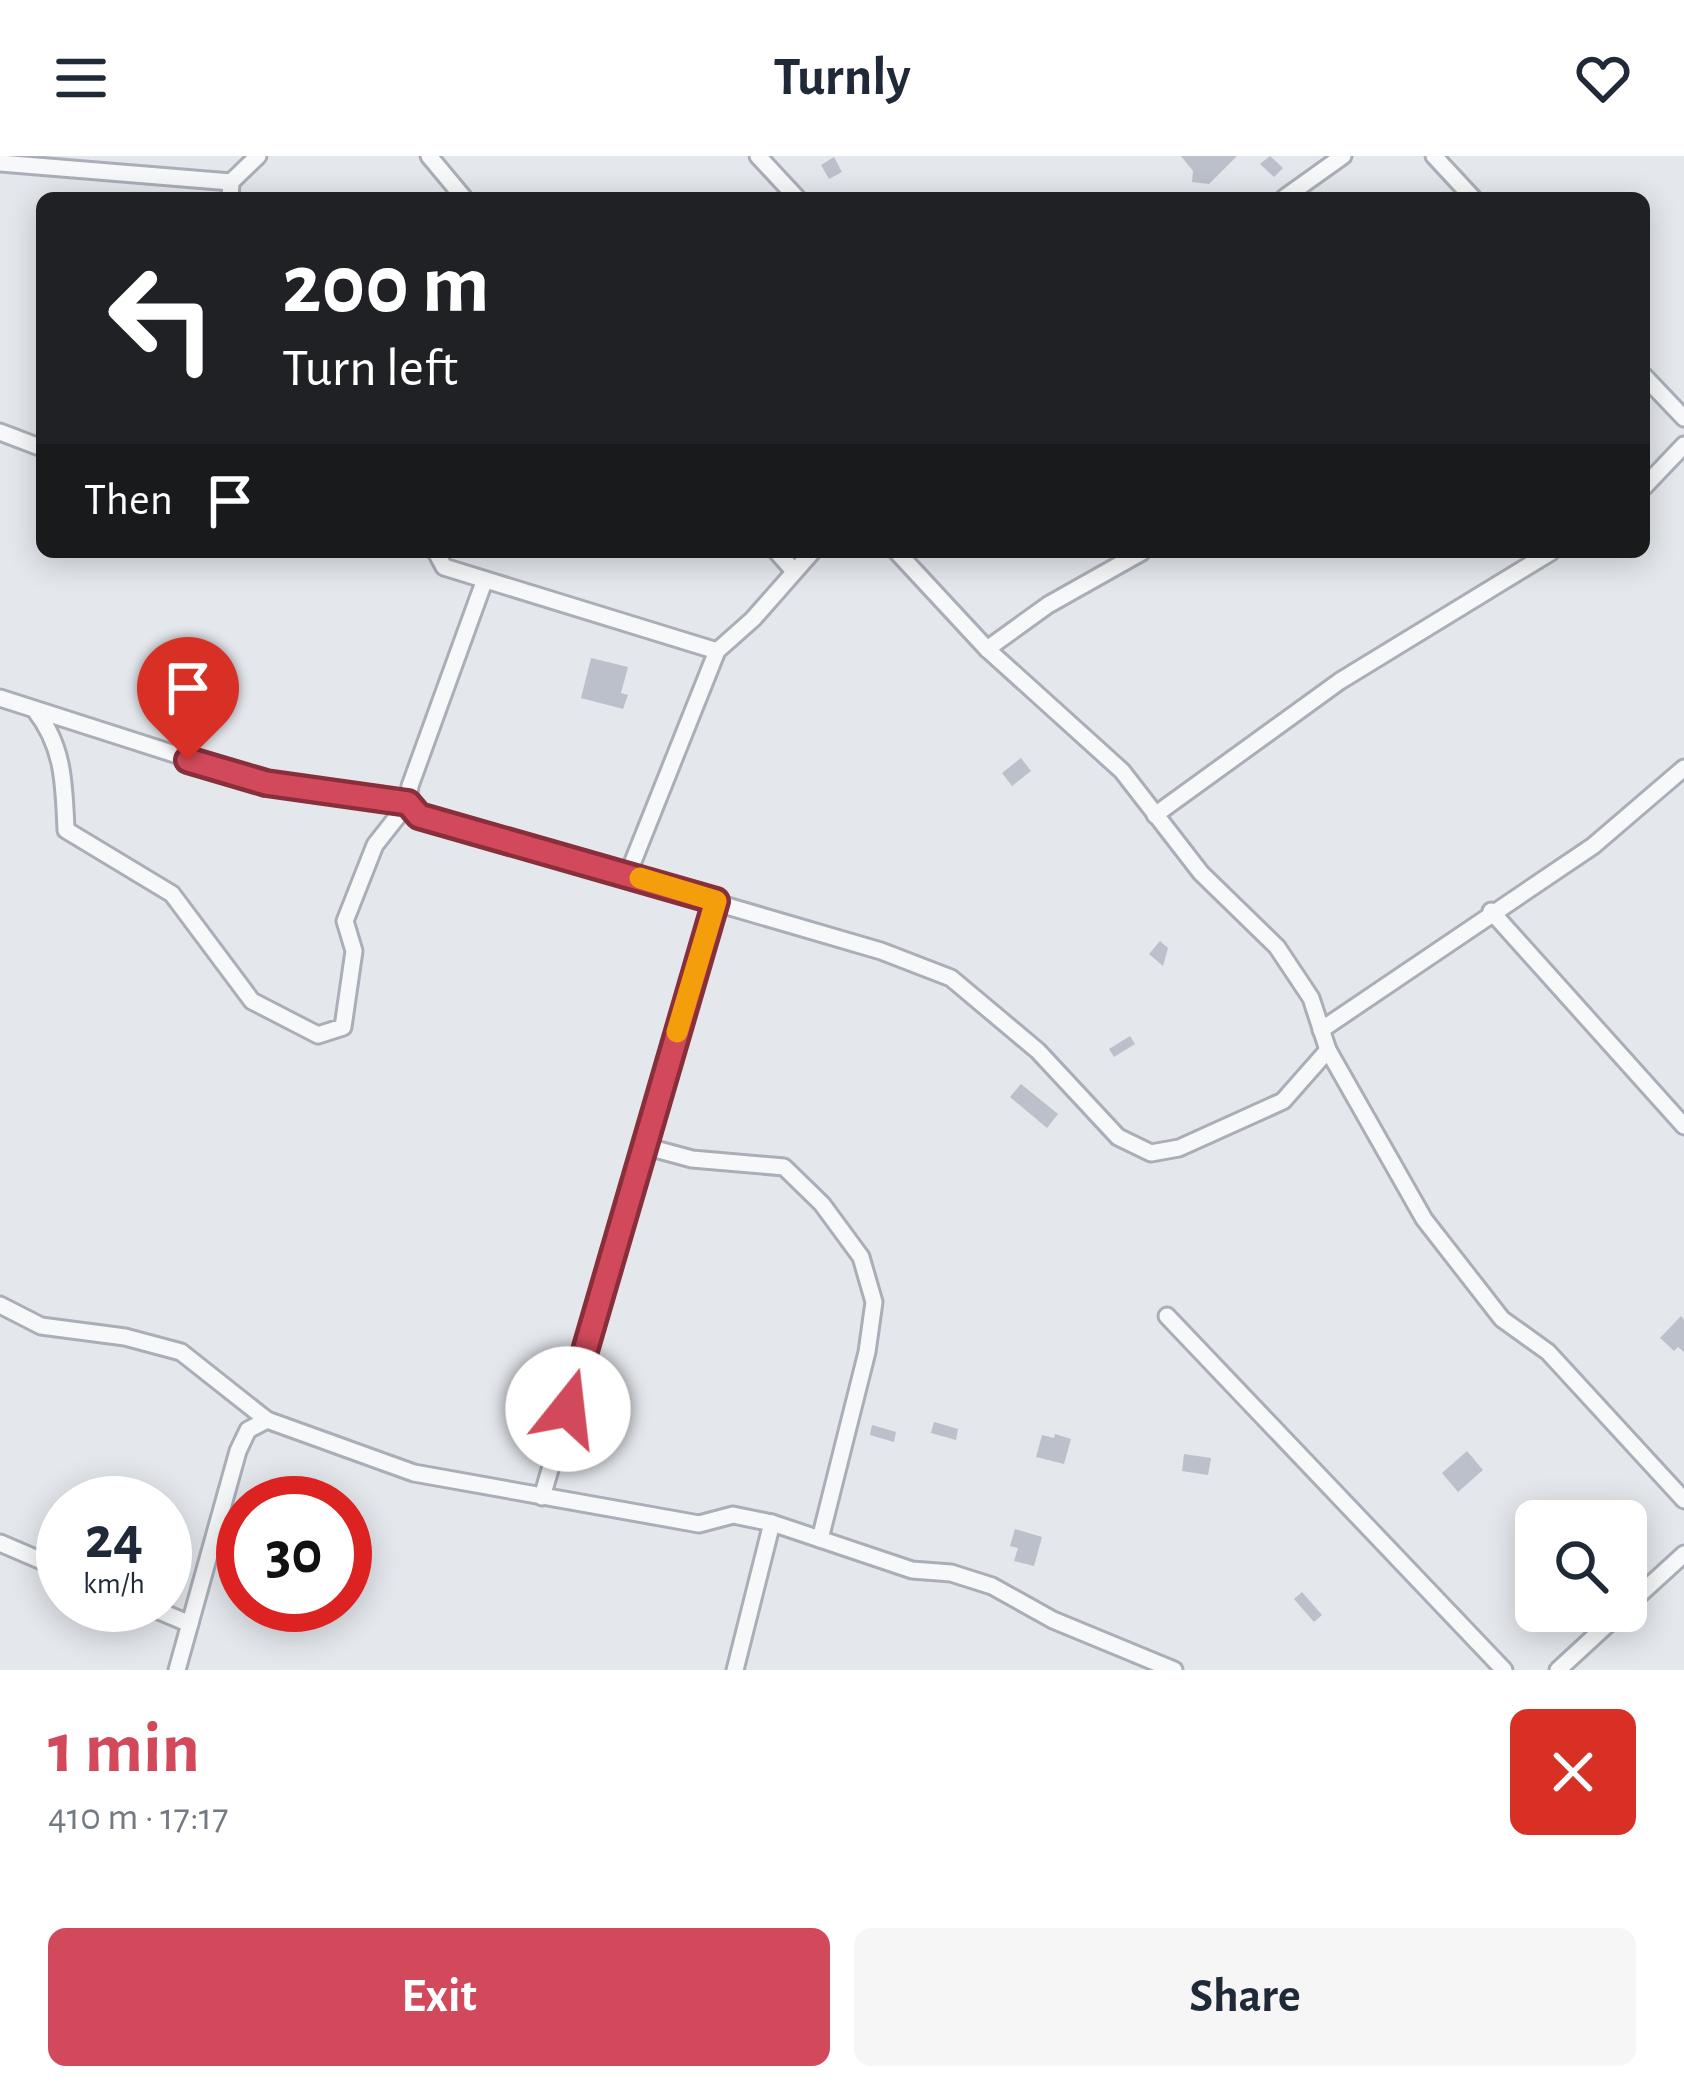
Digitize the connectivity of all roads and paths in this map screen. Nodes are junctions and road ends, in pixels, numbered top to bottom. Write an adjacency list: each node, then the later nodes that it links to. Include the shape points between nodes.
1 (258, 156): 7 (street)
2 (428, 156): 8 (street)
3 (758, 156): 9 (street)
4 (1343, 156): 10 (street)
5 (1434, 156): 11 (street)
6 (0, 163): 7 (street)
7 (231, 190)
8 (459, 192)
9 (791, 192)
10 (1292, 192)
11 (1468, 192)
12 (1650, 382): 13 (street)
13 (1684, 418)
14 (0, 432): 16 (street)
15 (1684, 445): 17 (street)
16 (36, 446)
17 (1650, 481)
18 (439, 558): 25 (street)
19 (782, 558): 24 (street)
20 (806, 558): 24 (street)
21 (903, 558): 27 (street)
22 (1131, 558): 27 (street)
23 (1541, 558): 32 (street, via 1340,681)
24 (793, 570): 26 (street)
25 (484, 582): 26 (street); 31 (street)
26 (717, 650): 33 (street)
27 (987, 650): 32 (street, via 1122,771)
28 (0, 698): 29 (street)
29 (35, 710): 31 (street, via 266,783); 31 (street, via 64,771 67,830 172,894 252,1000 318,1035 343,1028 354,951 345,921 375,845)
30 (1681, 776): 35 (street, via 1593,846)
31 (408, 803): 33 (street, via 419,816)
32 (1155, 815): 36 (street, via 1277,947 1311,998)
33 (628, 874): 34 (street)
34 (716, 901): 37 (street, via 950,978 1038,1051 1118,1137 1150,1153 1283,1101); 39 (street)
35 (1491, 911): 36 (street); 38 (street)
36 (1321, 1030): 37 (street)
37 (1328, 1050): 44 (street, via 1424,1219 1471,1282 1502,1319 1549,1352)
38 (1684, 1126)
39 (644, 1146): 43 (street); 46 (street, via 784,1167 861,1257 874,1302 867,1352)
40 (0, 1305): 42 (street, via 41,1326 181,1352)
41 (1167, 1316): 57 (street)
42 (267, 1420): 43 (street, via 414,1474); 51 (street, via 248,1430 238,1451)
43 (542, 1497): 45 (street, via 699,1523 733,1515)
44 (1684, 1500)
45 (772, 1523): 46 (street); 55 (street)
46 (820, 1539): 56 (street, via 992,1586)
47 (0, 1543): 49 (street)
48 (1684, 1554): 50 (street)
49 (36, 1558)
50 (1647, 1588)
51 (192, 1617)
52 (188, 1632): 54 (street)
53 (1599, 1632): 58 (street)
54 (177, 1670)
55 (735, 1670)
56 (1174, 1670)
57 (1504, 1670)
58 (1558, 1670)

